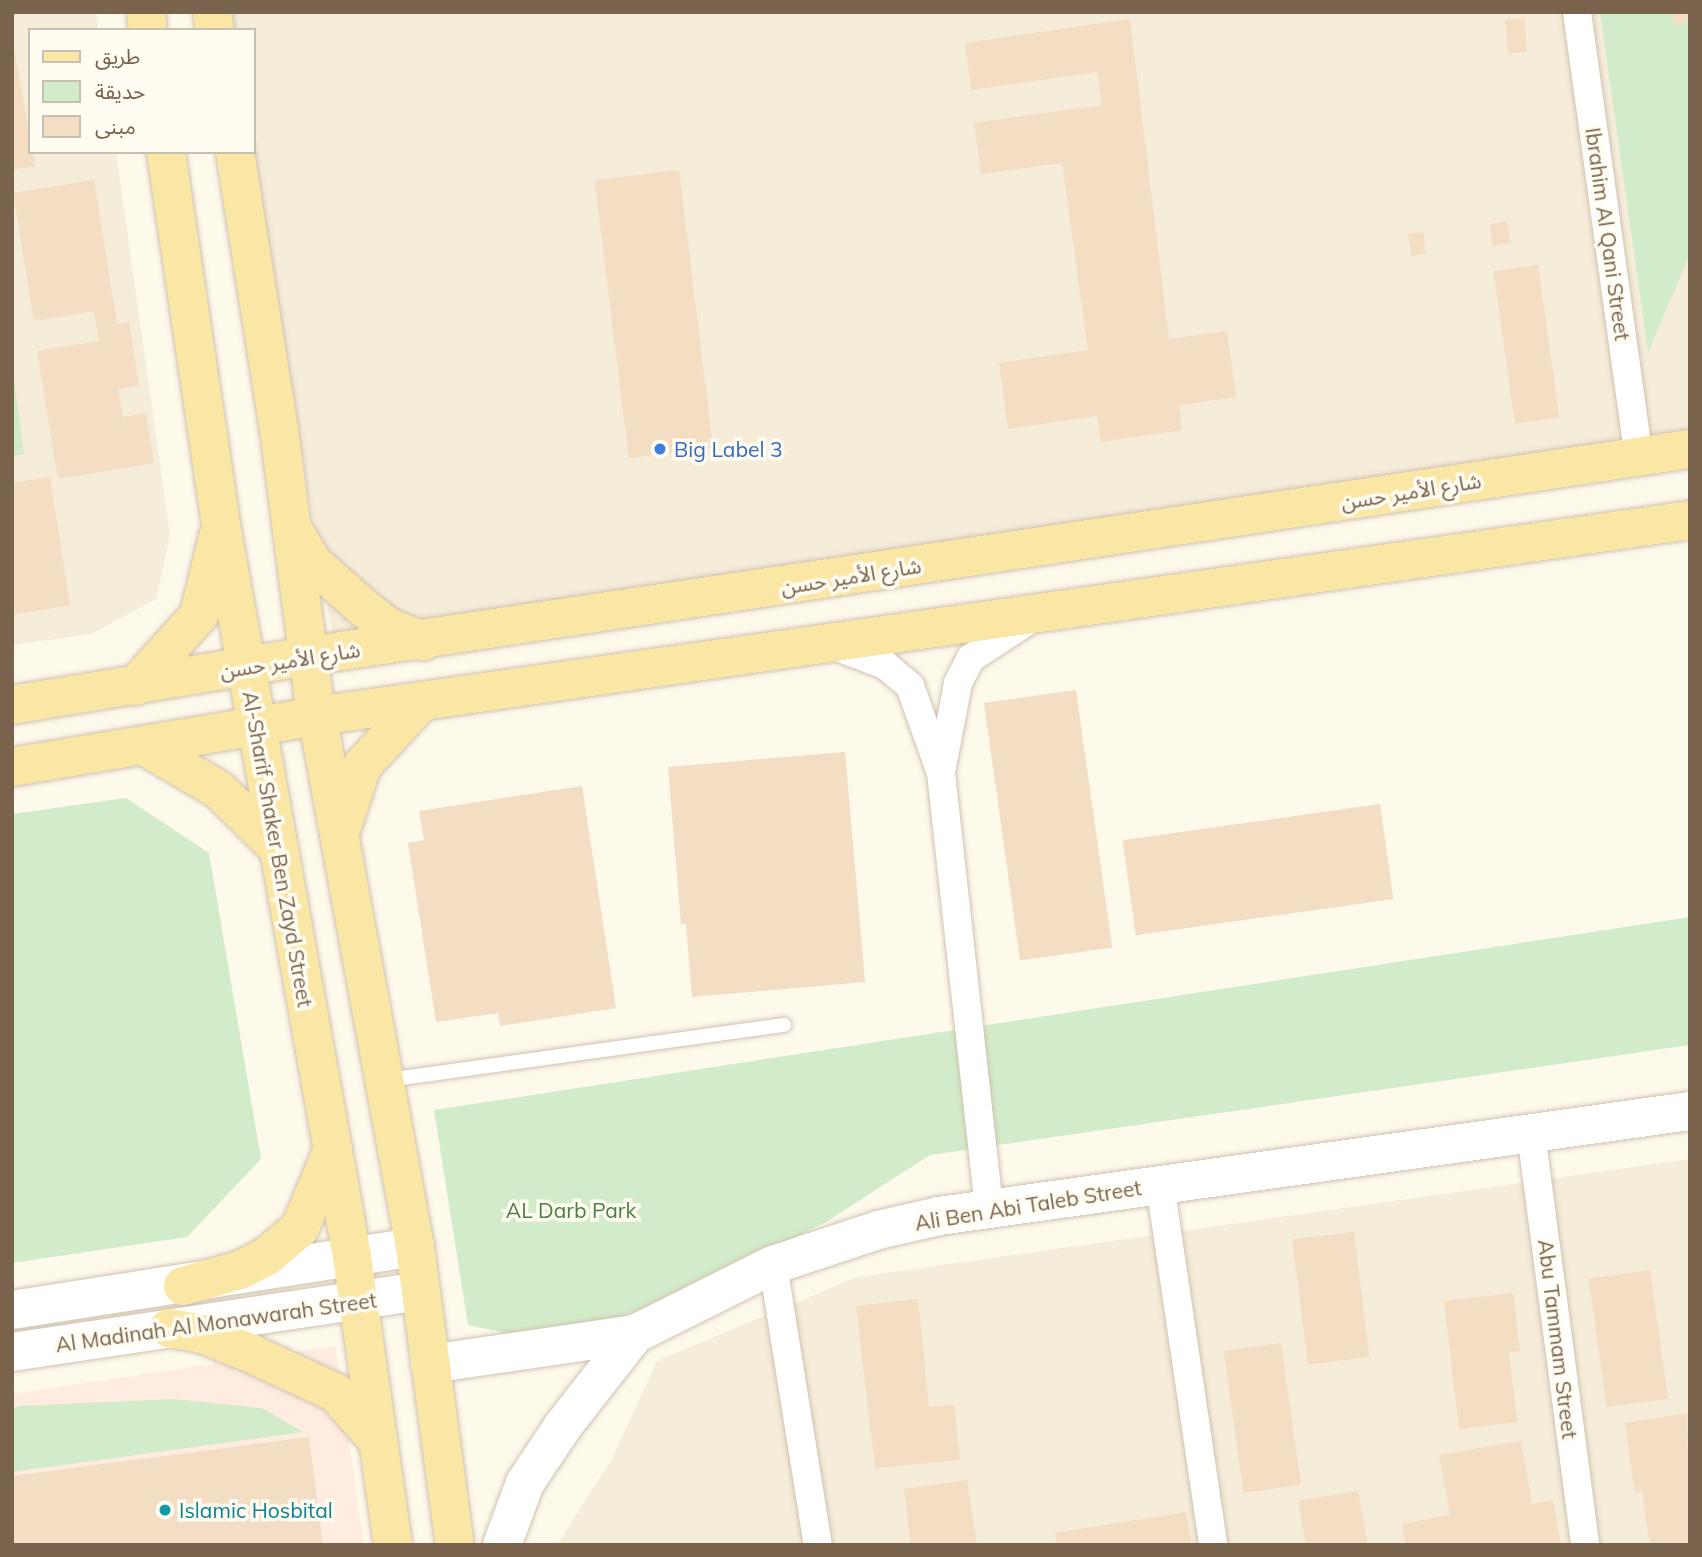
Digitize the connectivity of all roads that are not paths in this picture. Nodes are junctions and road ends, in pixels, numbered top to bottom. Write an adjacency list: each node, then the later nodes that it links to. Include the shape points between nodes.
1 (1577, 12): 5 (street, Ibrahim Al Qani Street)
2 (166, 154): 7 (main road, Al-Sharif Shaker Ben Zayd Street)
3 (235, 154): 8 (main road)
4 (1690, 449): 5 (main road, شارع الأمير حسن)
5 (1639, 457): 10 (main road, شارع الأمير حسن)
6 (1690, 520): 9 (main road)
7 (221, 525): 13 (main road, Al-Sharif Shaker Ben Zayd Street); 14 (main road, via 199,615)
8 (290, 525): 10 (main road, via 313,562 365,609 388,627); 12 (main road)
9 (1036, 616): 11 (main road); 21 (street, via 971,658 958,683)
10 (423, 641): 12 (main road, شارع الأمير حسن)
11 (831, 645): 15 (main road); 21 (street, via 885,665 910,686)
12 (308, 656): 13 (main road, شارع الأمير حسن); 17 (main road)
13 (247, 666): 14 (main road, شارع الأمير حسن); 18 (main road, Al-Sharif Shaker Ben Zayd Street)
14 (135, 686): 16 (main road, شارع الأمير حسن)
15 (422, 701): 17 (main road); 22 (main road, via 362,766)
16 (12, 705)
17 (317, 716): 18 (main road); 22 (main road)
18 (256, 727): 19 (main road); 23 (main road, Al-Sharif Shaker Ben Zayd Street)
19 (146, 747): 20 (main road); 23 (main road, via 219,790)
20 (12, 767)
21 (941, 773): 30 (street)
22 (337, 841): 25 (main road)
23 (278, 848): 28 (main road, Al-Sharif Shaker Ben Zayd Street)
24 (784, 1025): 25 (lane)
25 (385, 1080): 31 (main road)
26 (1690, 1111): 27 (main road, Ali Ben Abi Taleb Street)
27 (1531, 1133): 29 (main road, Ali Ben Abi Taleb Street); 48 (street, Abu Tammam Street)
28 (333, 1149): 32 (main road, Al-Sharif Shaker Ben Zayd Street); 34 (main road, via 300,1228 267,1256 240,1270)
29 (1160, 1184): 30 (main road, Ali Ben Abi Taleb Street); 47 (street)
30 (989, 1209): 33 (main road, Ali Ben Abi Taleb Street, via 878,1230)
31 (415, 1247): 32 (main road, Al Madinah Al Monawarah Street); 35 (main road)
32 (352, 1257): 34 (main road, Al Madinah Al Monawarah Street); 36 (main road, Al-Sharif Shaker Ben Zayd Street)
33 (773, 1265): 39 (main road, Ali Ben Abi Taleb Street); 46 (street)
34 (183, 1286): 37 (main road, Al Madinah Al Monawarah Street)
35 (420, 1291): 36 (main road, Al Madinah Al Monawarah Street); 41 (main road)
36 (358, 1301): 38 (main road, Al Madinah Al Monawarah Street); 42 (main road, Al-Sharif Shaker Ben Zayd Street)
37 (12, 1310)
38 (169, 1328): 40 (main road, Al Madinah Al Monawarah Street); 42 (main road, via 202,1334 336,1393)
39 (635, 1334): 41 (main road); 45 (main road, Ali Ben Abi Taleb Street, via 525,1483)
40 (12, 1352)
41 (430, 1364): 44 (main road)
42 (378, 1441): 43 (main road, Al-Sharif Shaker Ben Zayd Street)
43 (393, 1545)
44 (455, 1545)
45 (502, 1545)
46 (818, 1545)
47 (1213, 1545)
48 (1585, 1545)

